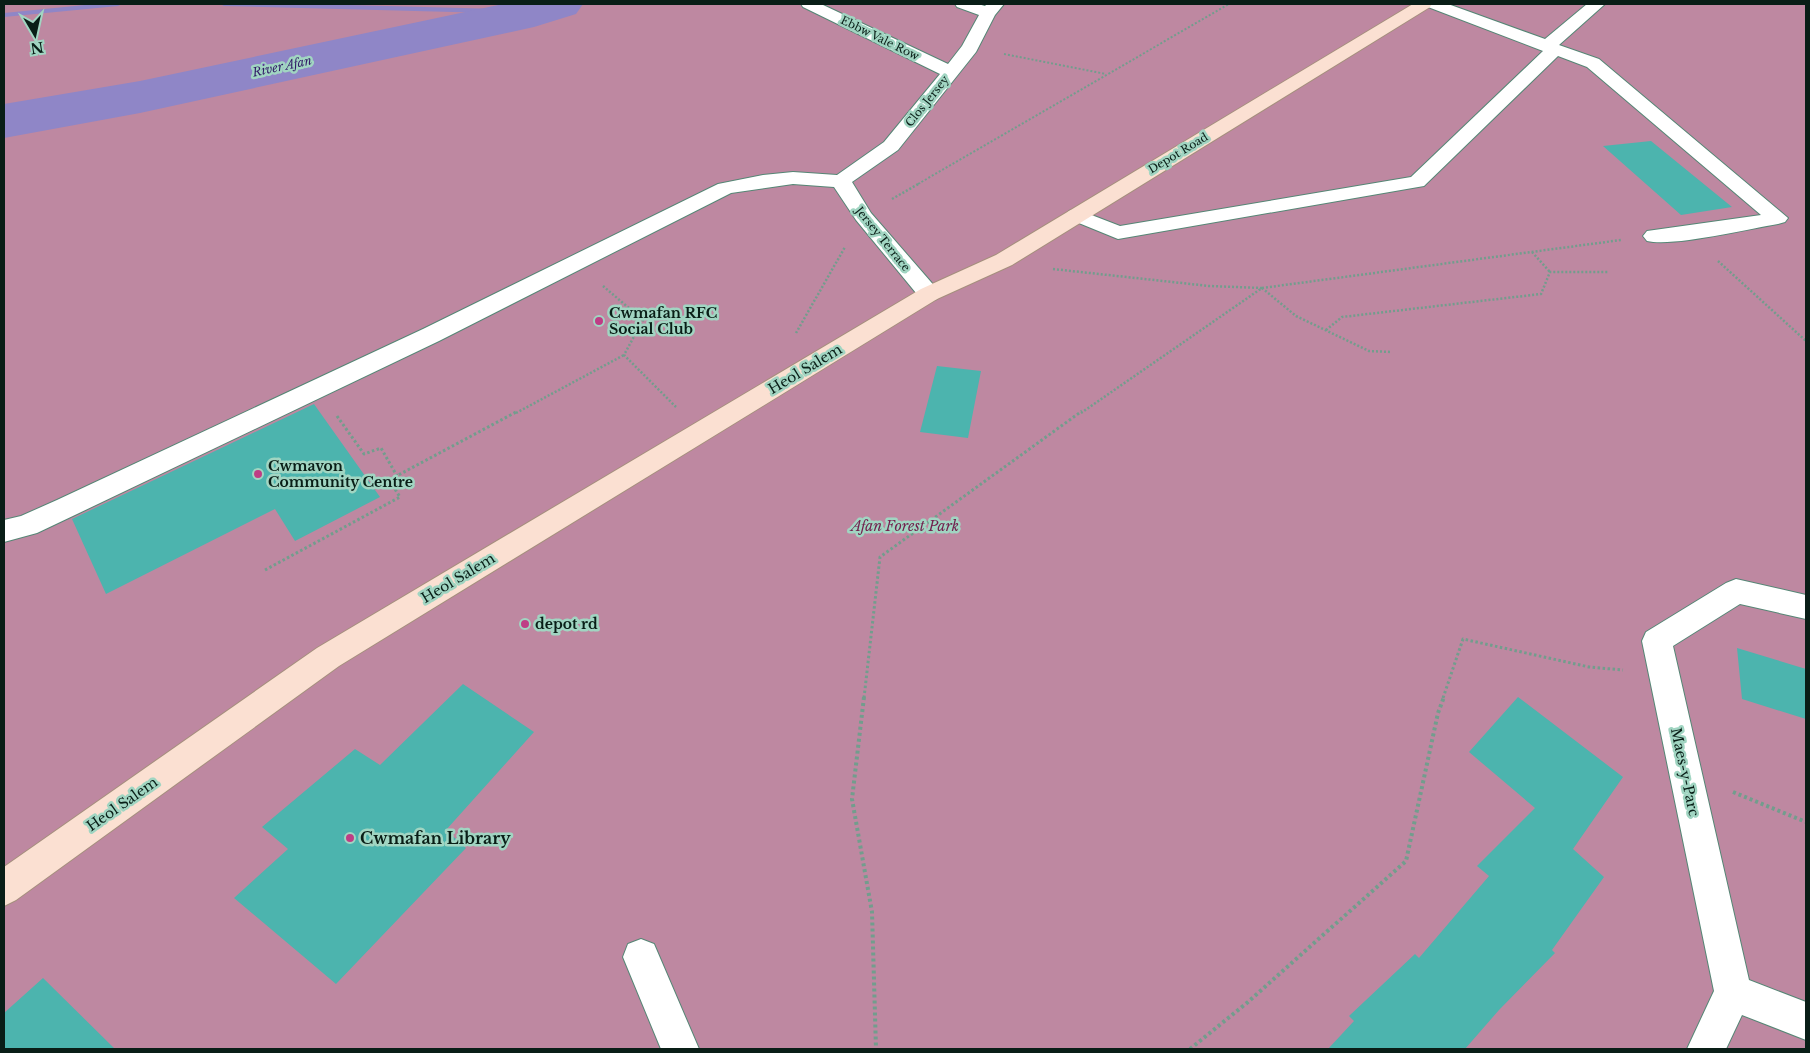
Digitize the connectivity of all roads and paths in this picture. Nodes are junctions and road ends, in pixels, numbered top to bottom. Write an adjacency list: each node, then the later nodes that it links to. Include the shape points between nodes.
1 (809, 4): 10 (street, Ebbw Vale Row)
2 (963, 4): 7 (street)
3 (1229, 4): 11 (path)
4 (1424, 4): 13 (main road, Depot Road)
5 (1434, 4): 9 (street)
6 (1597, 4): 9 (street)
7 (992, 8): 8 (street, Clos Jersey)
8 (970, 48): 10 (street, Clos Jersey); 11 (path)
9 (1551, 48): 13 (street, via 1417,182 1118,233); 15 (street, via 1592,63 1778,218)
10 (951, 72): 12 (street, Clos Jersey, via 891,146)
11 (1106, 74): 14 (path)
12 (841, 181): 14 (street, Jersey Terrace); 19 (street, via 793,178 726,188)
13 (1076, 215): 18 (main road, Depot Road)
14 (863, 216): 23 (street, Jersey Terrace); 25 (path)
15 (1688, 233): 16 (street); 26 (path)
16 (1654, 236): 17 (path)
17 (1532, 252): 20 (path); 22 (path)
18 (1004, 260): 22 (path, via 1052,269 1209,286); 23 (main road, Depot Road)
19 (575, 262): 28 (path, via 643,320); 29 (street, via 431,336)
20 (1550, 272): 21 (path); 24 (path, via 1541,294 1342,318)
21 (1608, 272)
22 (1262, 288): 24 (path, via 1296,316); 43 (path, via 1087,408 880,557 852,799 872,912)
23 (929, 294): 30 (main road, Heol Salem)
24 (1326, 330): 27 (path, via 1369,351)
25 (794, 336)
26 (1806, 341)
27 (1392, 352)
28 (624, 356): 30 (path); 31 (path)
29 (318, 388): 31 (path, via 364,454 381,448); 32 (street, via 67,507 27,525)
30 (701, 432): 38 (main road, Heol Salem, via 328,657)
31 (397, 476): 33 (path, via 389,480 400,497)
32 (4, 531)
33 (265, 570)
34 (1806, 608): 35 (street, Maes-y-Parc, via 1736,591 1657,641)
35 (1664, 674): 36 (street, Maes-y-Parc); 44 (path, via 1589,667 1463,639 1438,713 1406,861 1248,1002)
36 (1686, 773): 37 (path); 40 (street, Maes-y-Parc)
37 (1806, 822)
38 (4, 888)
39 (642, 957): 42 (street)
40 (1733, 993): 41 (street); 45 (street)
41 (1806, 1021)
42 (680, 1049)
43 (876, 1049)
44 (1190, 1049)
45 (1706, 1049)

